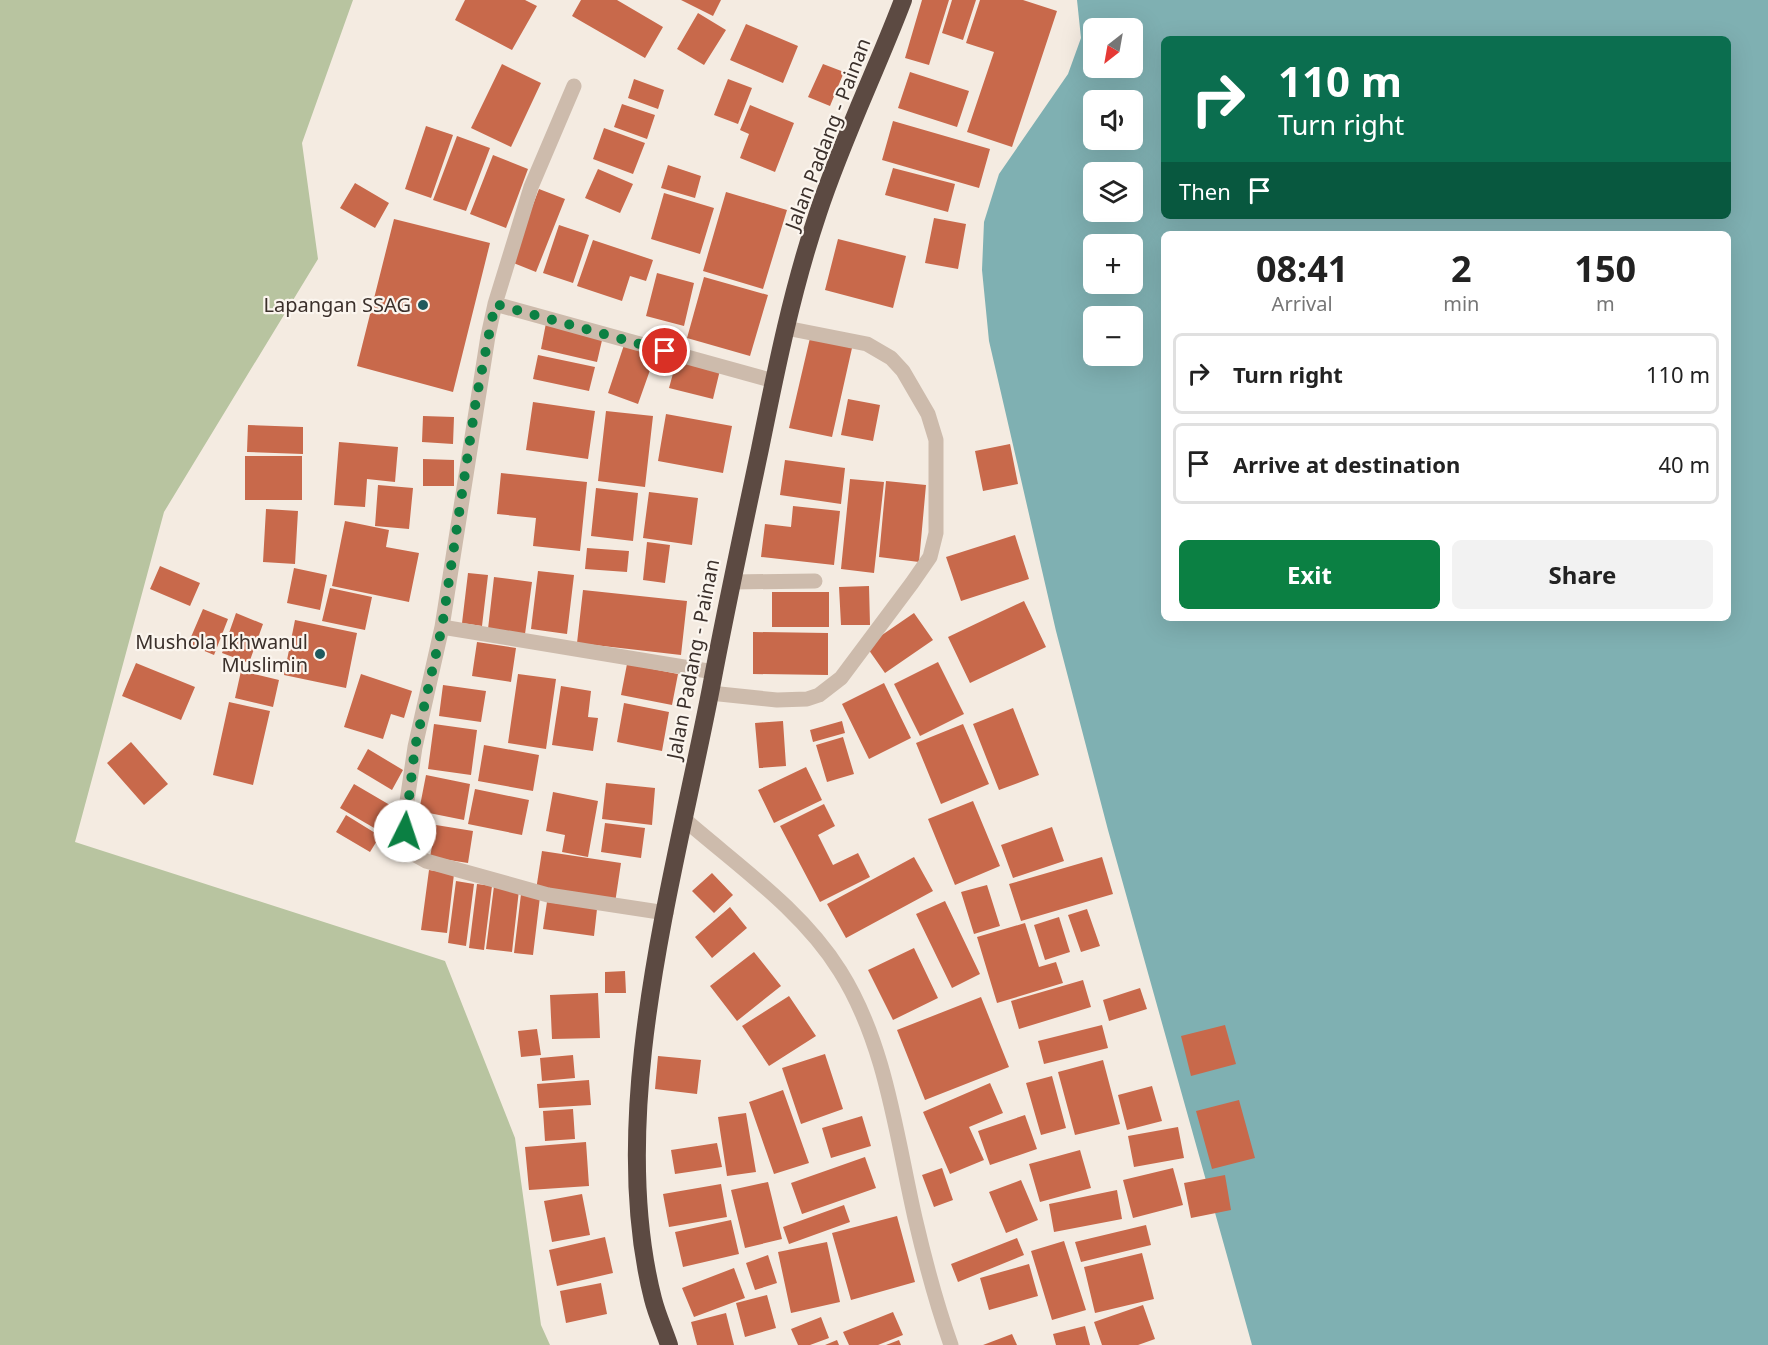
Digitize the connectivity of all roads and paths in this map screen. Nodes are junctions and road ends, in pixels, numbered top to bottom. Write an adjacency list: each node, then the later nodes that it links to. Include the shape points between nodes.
1 (903, 0): 4 (highway, Jalan Padang - Painan, via 818,213)
2 (574, 86): 3 (street, via 531,187)
3 (495, 304): 5 (street); 8 (street, via 476,400)
4 (786, 328): 5 (highway, Jalan Padang - Painan); 10 (street, via 867,344 891,358 903,371 928,414 936,440 936,533 930,557 912,583 841,678 819,695 777,700)
5 (774, 381): 7 (highway, Jalan Padang - Painan)
6 (815, 581): 7 (street)
7 (732, 582): 9 (highway, Jalan Padang - Painan)
8 (442, 627): 9 (street); 12 (street, via 415,747 406,808 405,831 417,856 548,895)
9 (714, 672): 10 (highway, Jalan Padang - Painan)
10 (710, 693): 11 (highway, Jalan Padang - Painan)
11 (684, 819): 12 (highway, Jalan Padang - Painan); 14 (street, via 817,939 855,996 891,1100 915,1219)
12 (666, 913): 13 (highway, Jalan Padang - Painan, via 638,1105 637,1160 641,1228 651,1290)
13 (669, 1345)
14 (951, 1345)

